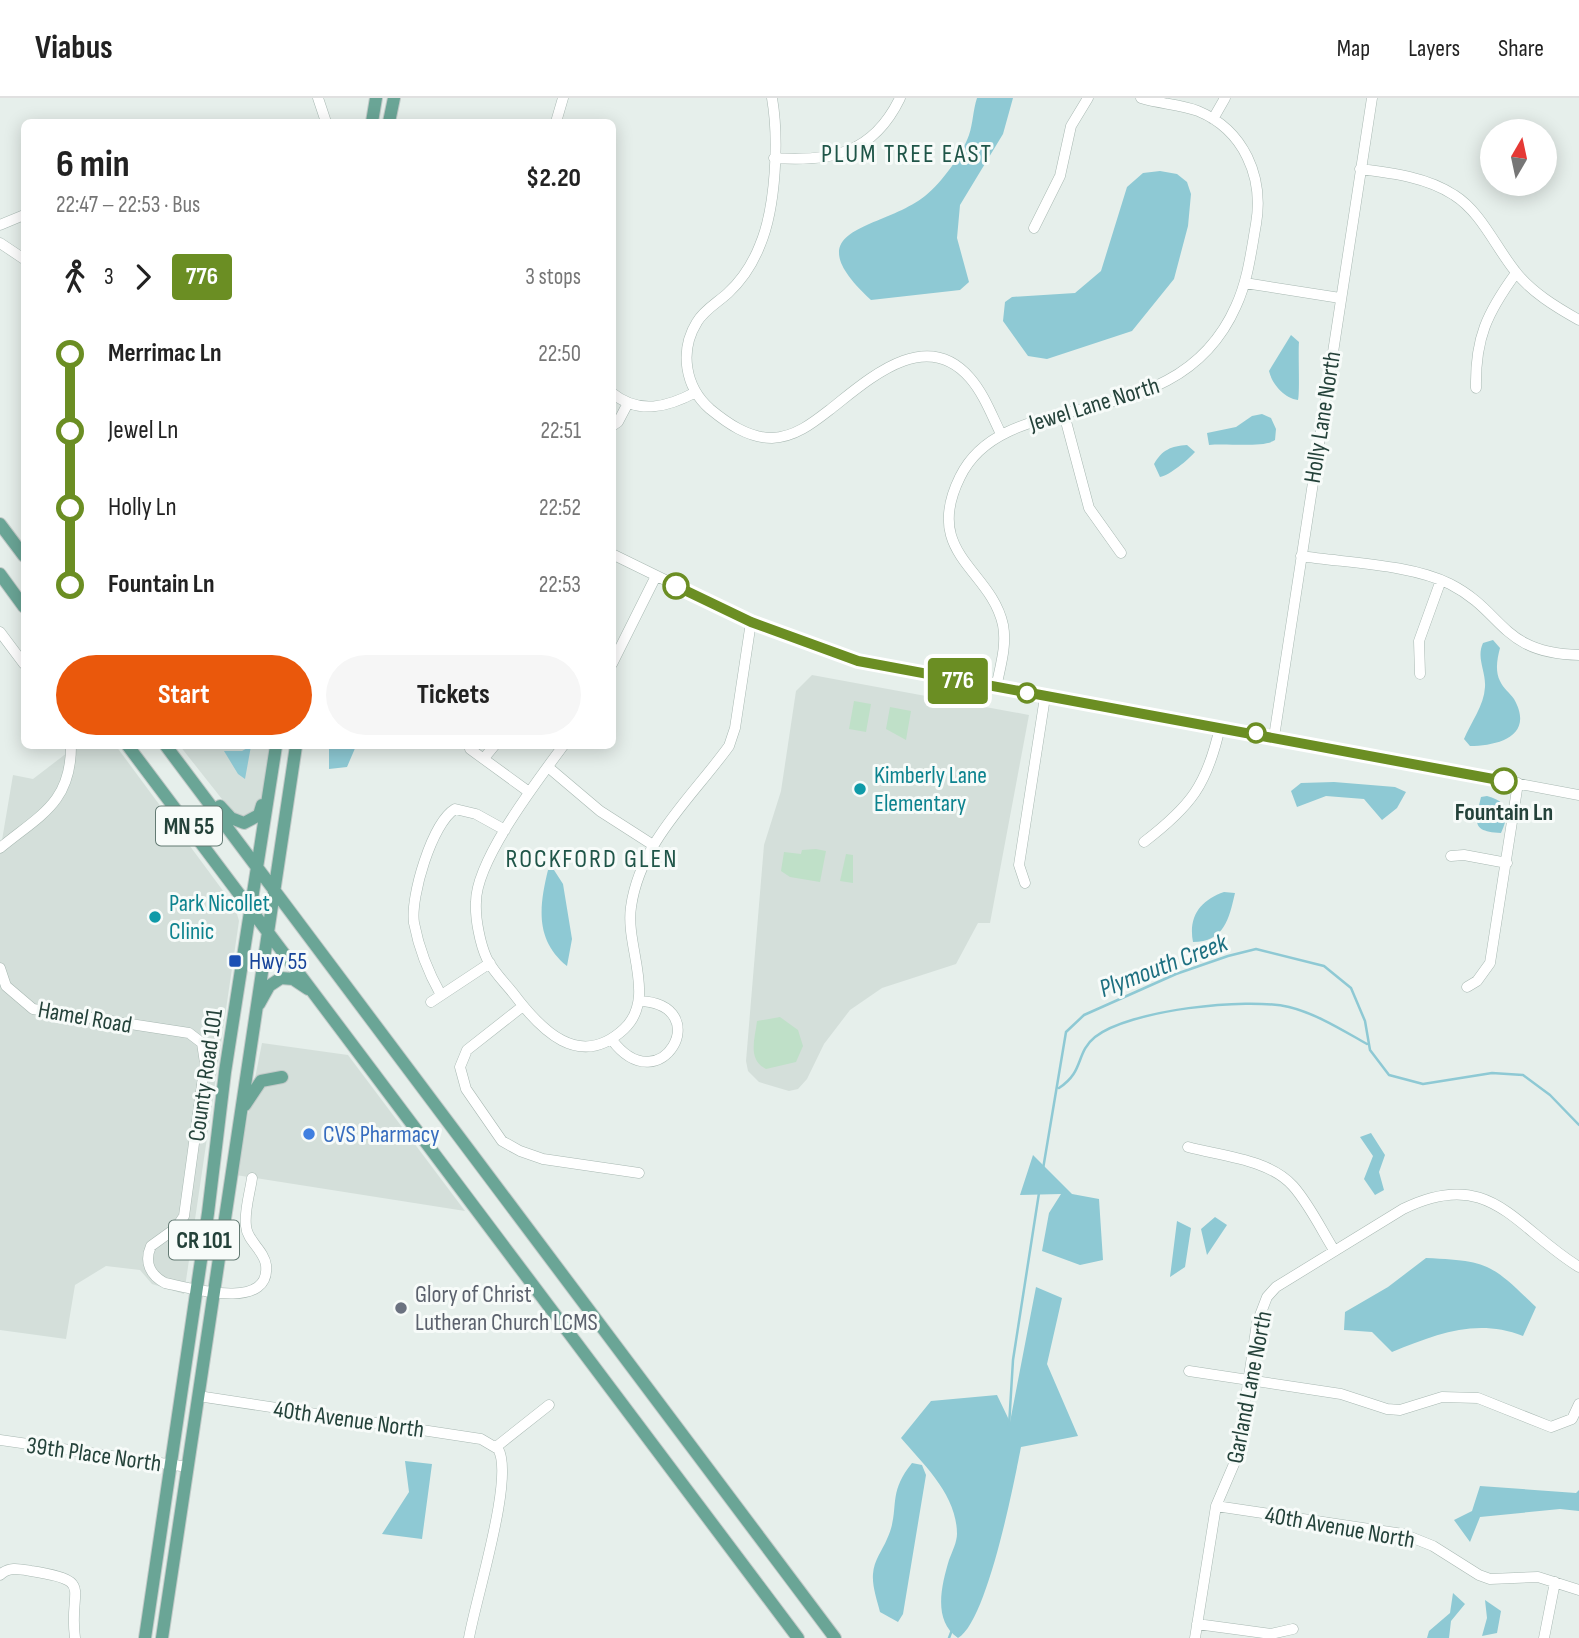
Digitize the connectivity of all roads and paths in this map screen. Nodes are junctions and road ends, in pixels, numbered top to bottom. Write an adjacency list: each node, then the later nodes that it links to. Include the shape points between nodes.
1 (318, 98): 12 (street)
2 (376, 98): 13 (main road)
3 (394, 98): 14 (main road)
4 (563, 98): 15 (street)
5 (772, 98): 16 (street)
6 (901, 98): 16 (street, via 892,115 852,150 808,160)
7 (1088, 98): 20 (street, via 1071,126 1060,176)
8 (1141, 98): 11 (street)
9 (1225, 98): 11 (street)
10 (1372, 98): 17 (street, Holly Lane North)
11 (1213, 118): 24 (street, Jewel Lane North, via 1245,150 1256,182 1257,216)
12 (326, 119)
13 (372, 119)
14 (390, 119)
15 (557, 119)
16 (774, 158): 28 (street, via 766,228 752,264 697,322 687,345 687,370)
17 (1360, 169): 23 (street, via 1409,177 1455,195 1472,210); 25 (street, Holly Lane North)
18 (21, 216): 19 (street)
19 (0, 225)
20 (1034, 228)
21 (0, 243): 22 (street)
22 (21, 257)
23 (1516, 273): 26 (street); 27 (street, via 1484,322)
24 (1245, 283): 25 (street); 31 (street, Jewel Lane North, via 1214,343 1183,372 1146,392)
25 (1340, 298): 38 (street, Holly Lane North)
26 (1579, 320)
27 (1476, 388)
28 (696, 392): 30 (street, via 661,407); 33 (street, via 713,411 744,432 778,437 811,425 896,362 923,356 961,369)
29 (616, 397): 30 (street)
30 (628, 403): 32 (street)
31 (1065, 414): 33 (street, Jewel Lane North); 36 (street, via 1089,508)
32 (616, 423)
33 (1001, 434): 49 (street, Jewel Lane North, via 979,450 959,478 950,528 960,558 990,596 1003,624 1005,639)
34 (0, 524): 35 (main road)
35 (21, 552)
36 (1121, 553)
37 (616, 556): 40 (street)
38 (1301, 556): 41 (street); 52 (street, Holly Lane North)
39 (0, 574): 42 (main road)
40 (656, 576): 43 (street); 46 (street)
41 (1441, 580): 45 (street, via 1466,594 1524,644); 48 (street, via 1419,641)
42 (21, 603)
43 (751, 622): 49 (street, via 858,661); 70 (street, via 729,746)
44 (0, 632): 47 (street)
45 (1579, 655)
46 (616, 656)
47 (21, 660)
48 (1420, 674)
49 (996, 688): 50 (street)
50 (1045, 696): 51 (street); 75 (street, via 1019,865)
51 (1220, 727): 52 (street); 69 (street, via 1211,764 1196,795)
52 (1274, 737): 65 (street)
53 (71, 749): 71 (street, via 71,768 54,806)
54 (130, 749): 77 (main road, MN 55)
55 (169, 749): 74 (main road, MN 55)
56 (170, 749): 57 (main road, via 231,818 244,823 259,815)
57 (273, 749)
58 (274, 749): 74 (main road, County Road 101)
59 (296, 749): 76 (main road, County Road 101)
60 (472, 749): 63 (street)
61 (492, 749): 63 (street)
62 (561, 749): 64 (street)
63 (485, 757): 66 (street)
64 (548, 767): 66 (street); 70 (street, via 600,811)
65 (1518, 783): 67 (street); 73 (street)
66 (529, 792): 68 (street)
67 (1579, 795)
68 (505, 830): 79 (street, via 475,901); 83 (street, via 456,809 439,826 426,857 414,920 429,973)
69 (1144, 842)
70 (653, 845): 84 (street, via 640,868 631,908 630,939 641,987)
71 (0, 848)
72 (1451, 856): 73 (street)
73 (1507, 863): 81 (street, via 1490,963)
74 (257, 867): 76 (main road, MN 55); 77 (main road, County Road 101 / CR 101)
75 (1025, 883)
76 (275, 891): 78 (main road, County Road 101 / CR 101); 119 (main road, MN 55)
77 (250, 907): 78 (main road, MN 55); 97 (main road, County Road 101 / CR 101)
78 (268, 930): 82 (main road, MN 55); 87 (main road, County Road 101 / CR 101)
79 (490, 963): 83 (street); 86 (street)
80 (0, 968): 88 (street, Hamel Road, via 6,986 33,1009)
81 (1467, 987)
82 (316, 994): 87 (main road, via 293,979 281,978 269,986); 118 (main road, MN 55)
83 (441, 995): 85 (street)
84 (639, 1001): 89 (street, via 627,1026); 89 (street, via 663,1004 671,1010 678,1038 674,1050 647,1061 630,1057)
85 (431, 1002)
86 (523, 1006): 89 (street, via 558,1040 590,1045); 93 (street, via 467,1050 460,1067 466,1089 502,1141 543,1159)
87 (256, 1010): 91 (main road, County Road 101 / CR 101)
88 (149, 1028): 97 (street, County Road 101, via 189,1033 204,1049 184,1216 176,1228 156,1240 148,1259 156,1279)
89 (612, 1040)
90 (282, 1077): 91 (main road, via 261,1081)
91 (241, 1111): 98 (main road, County Road 101 / CR 101)
92 (1188, 1147): 95 (street, via 1282,1176)
93 (639, 1173)
94 (252, 1178): 98 (street, County Road 101, via 246,1227 266,1265 264,1278 250,1292)
95 (1334, 1250): 96 (street, Garland Lane North, via 1419,1200 1457,1194 1485,1199 1511,1212); 100 (street, Garland Lane North, via 1267,1297 1257,1323)
96 (1579, 1267)
97 (197, 1289): 98 (street, County Road 101); 106 (main road, County Road 101 / CR 101)
98 (214, 1292): 101 (main road, County Road 101 / CR 101)
99 (1189, 1371): 100 (street)
100 (1249, 1380): 102 (street, via 1341,1394 1387,1409 1460,1396 1495,1404 1543,1425 1566,1423); 108 (street, Garland Lane North, via 1234,1468)
101 (198, 1396): 105 (street, 40th Avenue North, via 481,1439); 107 (main road, County Road 101 / CR 101)
102 (1579, 1404)
103 (549, 1405): 105 (street)
104 (0, 1440): 106 (street, 39th Place North)
105 (497, 1448): 117 (street, via 503,1468)
106 (171, 1464): 107 (street, 39th Place North); 115 (main road, County Road 101 / CR 101)
107 (188, 1467): 116 (main road, County Road 101 / CR 101)
108 (1216, 1506): 110 (street, 40th Avenue North, via 1403,1534 1490,1579 1538,1577); 112 (street, Garland Lane North)
109 (0, 1575): 114 (street, via 17,1569 72,1581)
110 (1555, 1582): 111 (street, 40th Avenue North); 121 (street)
111 (1579, 1590)
112 (1197, 1624): 113 (street, via 1271,1634); 120 (street, Garland Lane North)
113 (1293, 1629)
114 (75, 1638)
115 (145, 1638)
116 (162, 1638)
117 (469, 1638)
118 (798, 1638)
119 (835, 1638)
120 (1195, 1638)
121 (1544, 1638)

